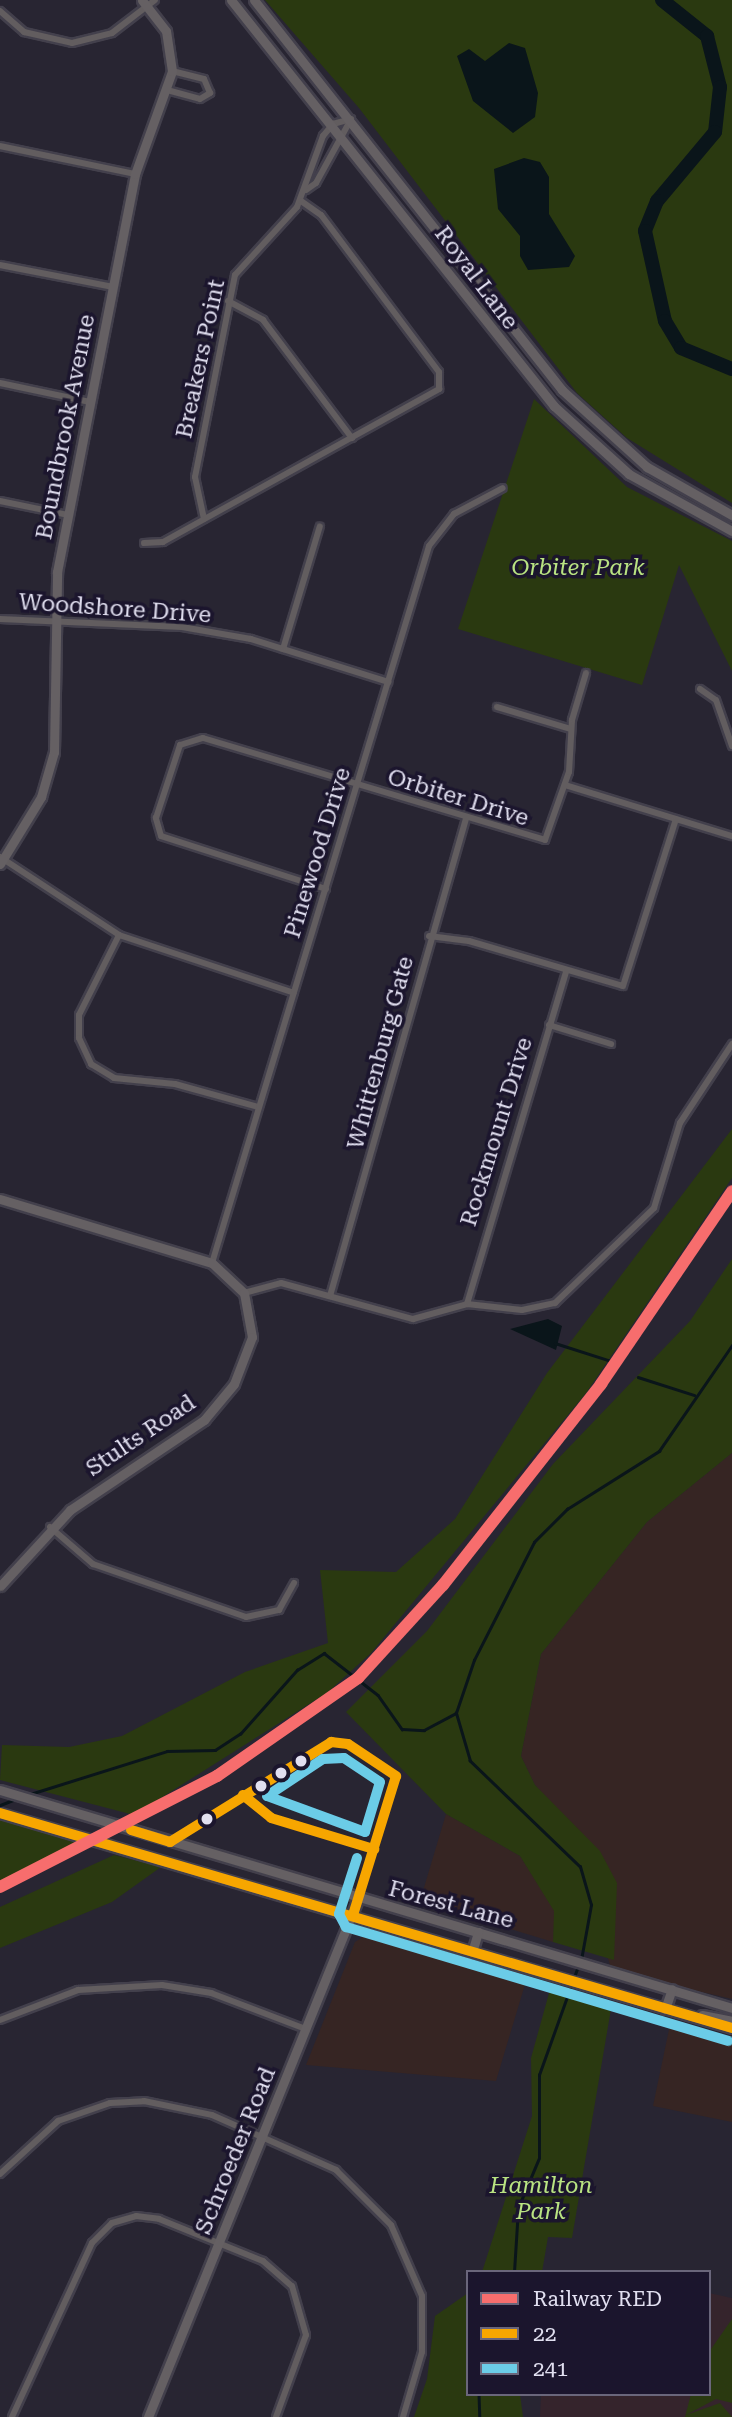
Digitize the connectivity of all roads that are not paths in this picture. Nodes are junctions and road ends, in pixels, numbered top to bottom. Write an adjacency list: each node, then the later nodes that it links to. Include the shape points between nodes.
1 (231, 0): 8 (main road, Royal Lane)
2 (254, 0): 7 (main road, Royal Lane)
3 (148, 2): 4 (street, via 102,38 72,43 32,35); 5 (main road, Boundbrook Avenue, via 166,32)
4 (0, 11)
5 (172, 71): 6 (main road, Boundbrook Avenue); 6 (street, via 204,79 210,93 200,99)
6 (167, 90): 11 (main road, Boundbrook Avenue)
7 (352, 118): 8 (street); 9 (street, Breakers Point); 19 (main road, Royal Lane)
8 (334, 124): 9 (main road, Royal Lane); 12 (street, Breakers Point, via 312,156)
9 (343, 135): 12 (street, Breakers Point); 20 (main road, Royal Lane, via 510,355)
10 (0, 146): 11 (street)
11 (135, 174): 15 (main road, Boundbrook Avenue)
12 (306, 190): 13 (street, Breakers Point)
13 (301, 201): 16 (street, Breakers Point, via 240,265); 21 (street, via 321,215 442,381 433,394)
14 (0, 265): 15 (street)
15 (113, 287): 18 (main road, Boundbrook Avenue)
16 (228, 301): 21 (street, via 263,320); 26 (street, Breakers Point, via 195,477)
17 (0, 383): 18 (street)
18 (90, 401): 24 (main road, Boundbrook Avenue)
19 (588, 417): 20 (main road); 25 (main road, Royal Lane, via 685,491)
20 (577, 429): 28 (main road, Royal Lane, via 677,505)
21 (352, 438): 26 (street)
22 (503, 488): 34 (street, Pinewood Drive, via 454,514 436,532)
23 (0, 501): 24 (street)
24 (68, 515): 31 (main road, Boundbrook Avenue)
25 (732, 515)
26 (204, 519): 29 (street, via 163,542)
27 (320, 527): 32 (street)
28 (732, 531)
29 (144, 543)
30 (0, 619): 31 (street, Woodshore Drive)
31 (51, 622): 32 (street, Woodshore Drive, via 182,626); 44 (main road, Boundbrook Avenue, via 58,709 54,752 41,797)
32 (283, 649): 34 (street, Woodshore Drive)
33 (586, 673): 37 (street, Orbiter Drive)
34 (388, 682): 40 (street, Pinewood Drive)
35 (700, 689): 38 (street, via 716,700)
36 (497, 707): 37 (street)
37 (571, 729): 39 (street, Orbiter Drive)
38 (732, 746)
39 (565, 785): 41 (street, Orbiter Drive, via 545,840); 42 (street)
40 (357, 786): 41 (street, Orbiter Drive); 45 (street, Pinewood Drive); 45 (street, Orbiter Drive, via 203,738 180,744 166,784 156,818 161,836)
41 (466, 819): 47 (street, Whittenburg Gate)
42 (676, 820): 43 (street); 48 (street, via 623,986)
43 (732, 836)
44 (1, 860): 46 (street)
45 (326, 889): 49 (street, Pinewood Drive)
46 (118, 935): 49 (street); 53 (street, via 79,1015 79,1038 92,1063 114,1078 175,1084)
47 (429, 936): 48 (street, via 469,941); 57 (street, Whittenburg Gate, via 424,981)
48 (566, 971): 50 (street, Rockmount Drive)
49 (294, 993): 53 (street, Pinewood Drive)
50 (549, 1025): 51 (street); 58 (street, Rockmount Drive)
51 (611, 1044)
52 (732, 1044): 58 (street, via 680,1123 661,1193 646,1219 555,1303 522,1310)
53 (258, 1107): 55 (street, Pinewood Drive)
54 (0, 1199): 55 (main road)
55 (212, 1263): 56 (main road)
56 (244, 1293): 57 (street, via 274,1283); 59 (main road, Stults Road, via 251,1345 221,1402)
57 (330, 1296): 58 (street, via 390,1315 421,1319)
58 (467, 1304)
59 (50, 1527): 60 (street, via 93,1564 246,1617 279,1610); 61 (main road, Stults Road)
60 (293, 1583)
61 (0, 1586)
62 (0, 1790): 64 (main road, Forest Lane)
63 (0, 1813): 65 (main road, Forest Lane)
64 (358, 1899): 65 (main road, Schroeder Road); 66 (main road, Forest Lane)
65 (353, 1915): 67 (main road, Forest Lane); 75 (main road, Schroeder Road)
66 (478, 1932): 67 (main road); 68 (main road, Forest Lane)
67 (472, 1952): 70 (main road, Forest Lane)
68 (672, 1989): 69 (main road, Forest Lane); 70 (main road)
69 (732, 2008)
70 (665, 2009): 71 (main road, Forest Lane)
71 (690, 2016): 73 (main road); 74 (main road, Forest Lane)
72 (0, 2020): 75 (street, via 78,1990 162,1985 228,1998)
73 (732, 2021)
74 (732, 2028)
75 (306, 2029): 76 (main road, Schroeder Road)
76 (262, 2136): 77 (street, via 174,2104 110,2103 41,2131); 78 (main road, Schroeder Road); 82 (street, via 354,2183 406,2251 422,2296 424,2336)
77 (0, 2174)
78 (219, 2244): 79 (street, via 148,2217 128,2217 102,2230); 80 (main road, Schroeder Road); 81 (street, via 272,2267 301,2302 304,2344)
79 (12, 2417)
80 (148, 2417)
81 (276, 2417)
82 (403, 2417)

